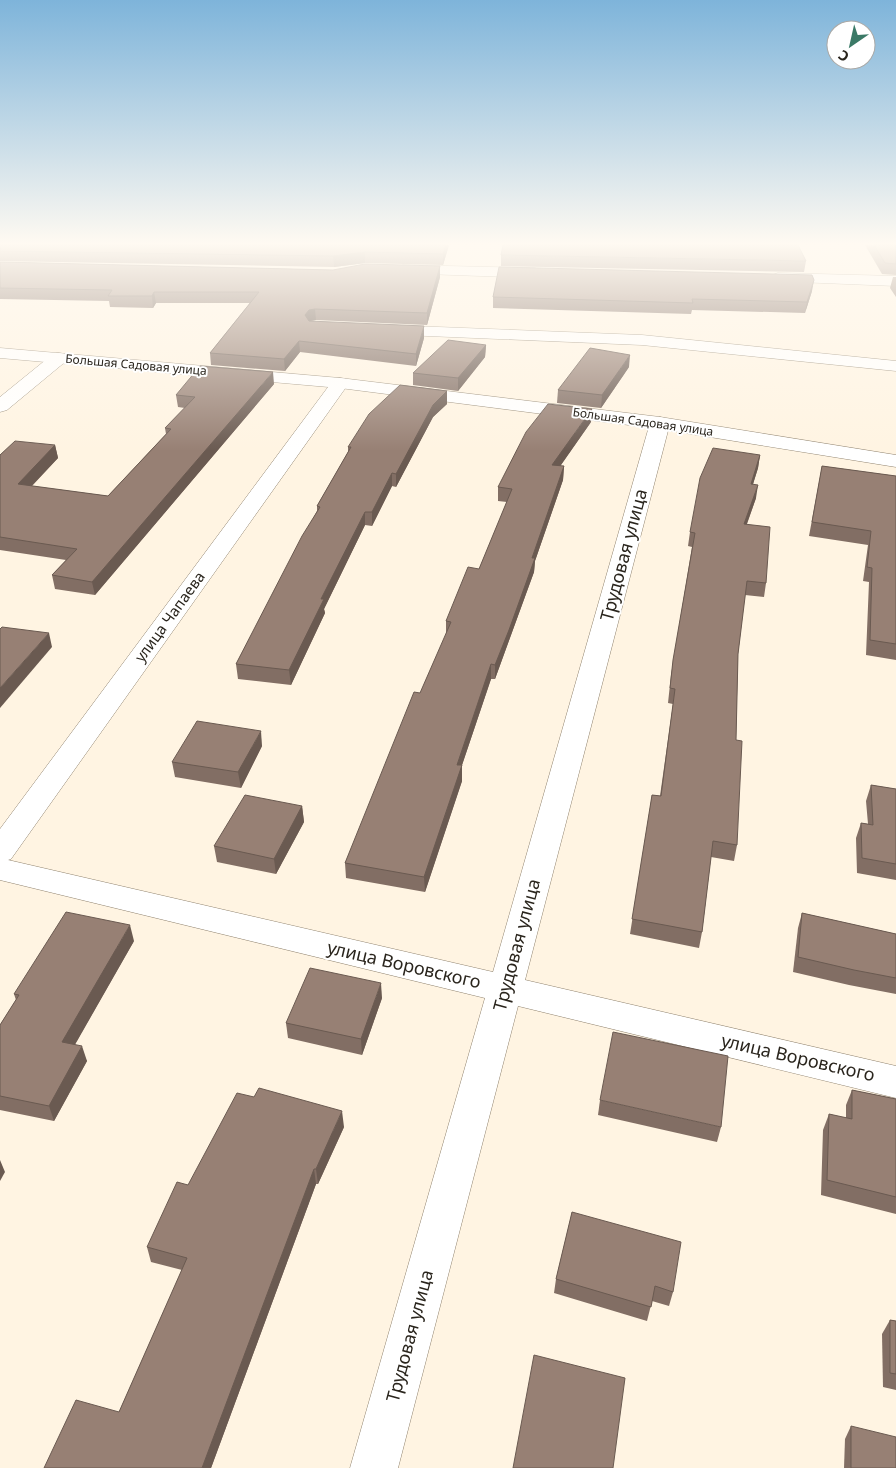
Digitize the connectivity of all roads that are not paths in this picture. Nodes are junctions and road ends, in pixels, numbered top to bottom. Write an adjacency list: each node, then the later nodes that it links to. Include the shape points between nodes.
1 (365, 329): 4 (street, via 642,340)
2 (0, 354): 3 (street, Большая Садовая улица)
3 (59, 358): 5 (street, Большая Садовая улица); 6 (street)
4 (896, 366)
5 (340, 382): 7 (street, Большая Садовая улица); 9 (street, улица Чапаева)
6 (0, 406)
7 (660, 423): 8 (street, Большая Садовая улица); 11 (street, Трудовая улица)
8 (896, 461)
9 (0, 851)
10 (0, 869): 11 (street, улица Воровского)
11 (505, 989): 12 (street, улица Воровского); 13 (street, Трудовая улица)
12 (896, 1082)
13 (374, 1468)

